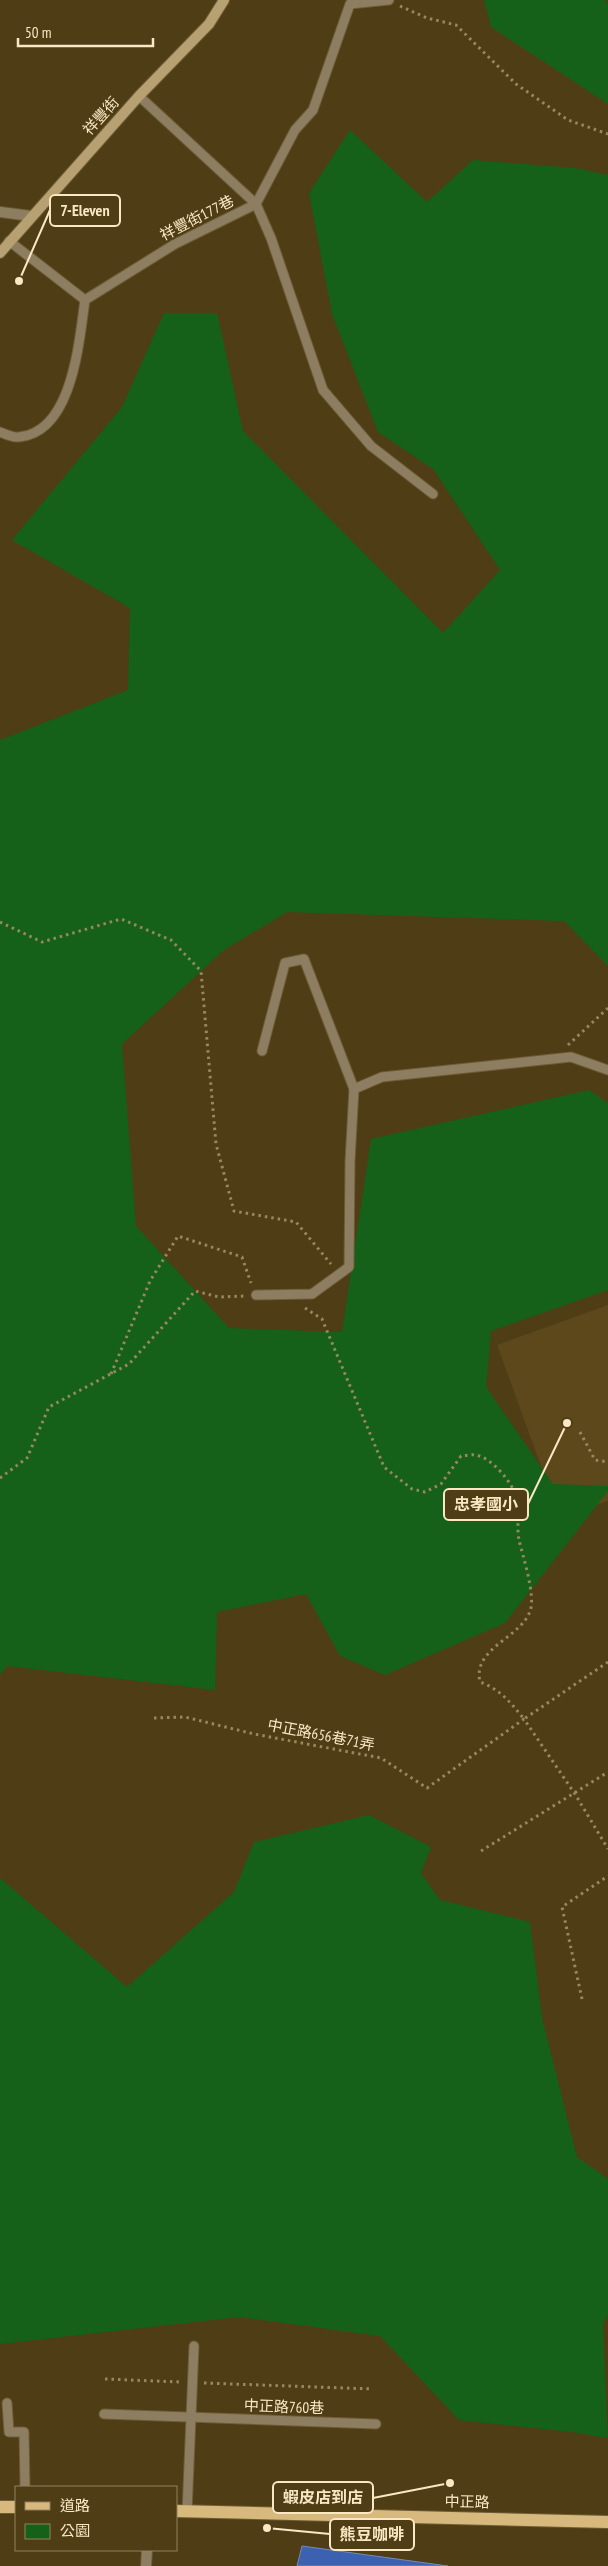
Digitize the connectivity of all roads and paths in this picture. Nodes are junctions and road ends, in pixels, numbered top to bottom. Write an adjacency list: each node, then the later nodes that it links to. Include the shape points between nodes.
1 (224, 0): 4 (street, 祥豐街, via 209,24)
2 (389, 1): 3 (lane, 祥豐街177巷); 5 (path, via 427,18 456,25 516,84 568,120)
3 (346, 2): 6 (lane, 祥豐街177巷, via 313,110 295,130)
4 (139, 96): 6 (lane); 8 (street, 祥豐街)
5 (608, 134)
6 (256, 204): 11 (lane, 祥豐街177巷, via 175,244); 13 (lane, via 324,390 371,446)
7 (0, 212): 8 (street)
8 (31, 216): 9 (street, 祥豐街)
9 (9, 241): 10 (street, 祥豐街); 11 (lane)
10 (0, 253)
11 (85, 300): 12 (lane, via 75,372 63,402 40,430 18,438)
12 (0, 432)
13 (433, 494)
14 (0, 922): 20 (path, via 42,942 121,918 171,940 201,971 216,1144 234,1211 296,1222)
15 (608, 1008): 16 (path)
16 (564, 1048)
17 (262, 1051): 19 (lane, via 285,963 304,959)
18 (608, 1070): 19 (lane, via 570,1057 382,1076)
19 (354, 1089): 20 (lane, via 349,1267)
20 (339, 1274): 22 (lane, via 312,1294)
21 (256, 1295): 22 (lane); 23 (path, via 220,1297 195,1291 129,1364); 23 (path, via 242,1257 178,1236 150,1280)
22 (285, 1295): 29 (path, via 322,1319 384,1467 412,1489 426,1492 441,1484 461,1456 477,1455 494,1465 515,1492 531,1609 524,1624 486,1655 479,1675 480,1682 492,1686 508,1699)
23 (111, 1374): 26 (path, via 49,1407 27,1458)
24 (580, 1432): 25 (path, via 595,1460)
25 (608, 1462)
26 (0, 1478)
27 (608, 1662): 29 (path)
28 (154, 1718): 29 (path, 中正路656巷71弄, via 185,1717 254,1734 381,1758 427,1788)
29 (524, 1719): 31 (path)
30 (608, 1772): 31 (path)
31 (575, 1794): 32 (path); 33 (path)
32 (608, 1849)
33 (481, 1851)
34 (608, 1876): 35 (path, via 562,1907)
35 (582, 1999)
36 (194, 2346): 38 (lane)
37 (105, 2379): 38 (path, 中正路760巷)
38 (193, 2383): 39 (path, 中正路760巷); 42 (lane)
39 (373, 2390)
40 (7, 2403): 44 (lane, via 9,2432 24,2432)
41 (104, 2414): 42 (lane, 中正路760巷)
42 (191, 2417): 43 (lane, 中正路760巷); 47 (lane)
43 (376, 2424)
44 (25, 2486)
45 (0, 2507): 46 (main road)
46 (15, 2507)
47 (181, 2511): 48 (main road, 中正路)
48 (608, 2522)
49 (147, 2551): 50 (street)
50 (146, 2566)

